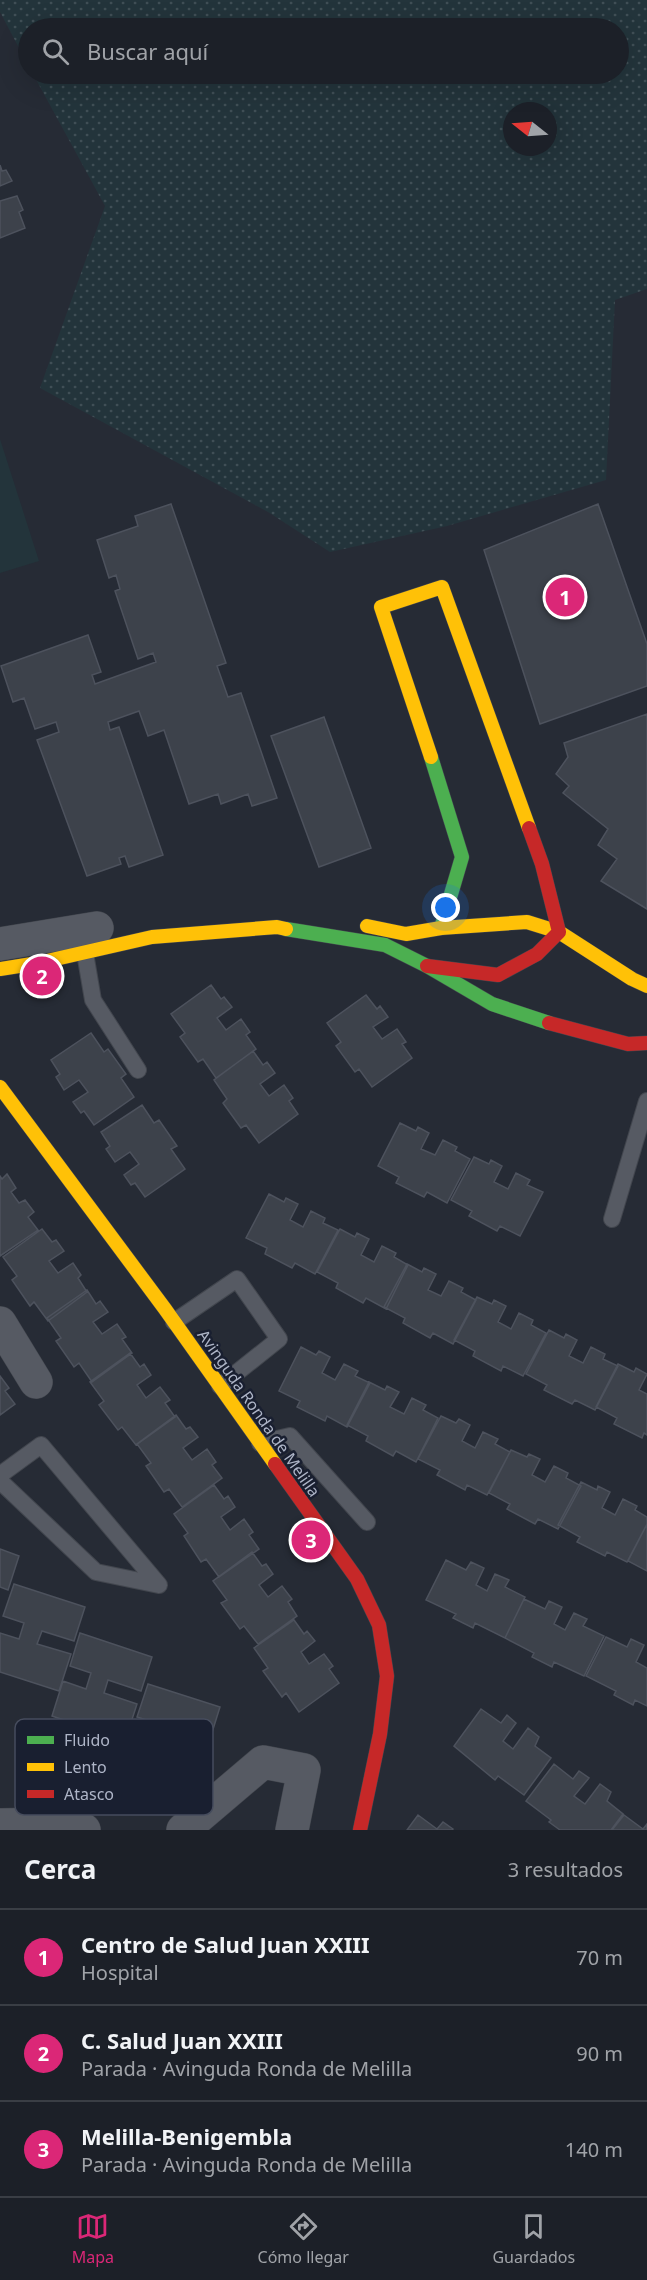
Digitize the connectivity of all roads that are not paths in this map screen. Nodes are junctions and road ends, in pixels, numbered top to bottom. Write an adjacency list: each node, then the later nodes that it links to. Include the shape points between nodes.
1 (355, 923): 2 (street, via 406,934)
2 (441, 928): 3 (street, via 527,922); 3 (street, via 462,857 381,607 442,587 542,864)
3 (559, 932): 6 (street, via 537,954 498,975); 8 (street)
4 (97, 936): 5 (street); 6 (street, via 152,937 277,927 385,945); 7 (street); 10 (lane, via 93,1000)
5 (0, 944)
6 (427, 966): 9 (street, via 492,1004 628,1044)
7 (0, 969)
8 (647, 986)
9 (647, 1043)
10 (138, 1070)
11 (0, 1087): 14 (street, Avinguda Ronda de Melilla)
12 (647, 1101): 13 (lane)
13 (612, 1219)
14 (174, 1322): 17 (street, Avinguda Ronda de Melilla); 17 (lane, via 237,1279 279,1339)
15 (0, 1323): 16 (street)
16 (36, 1382)
17 (220, 1386): 18 (street, Avinguda Ronda de Melilla)
18 (260, 1443): 21 (lane, via 290,1436); 28 (street, Avinguda Ronda de Melilla, via 357,1579 379,1625 387,1676 380,1734)
19 (0, 1475): 20 (lane, via 41,1445 159,1585 96,1572)
20 (0, 1481)
21 (367, 1522)
22 (213, 1804): 27 (street, via 263,1762 304,1770)
23 (201, 1815): 26 (street)
24 (0, 1825): 25 (street, via 54,1824)
25 (84, 1830)
26 (183, 1830)
27 (292, 1830)
28 (360, 1830)

